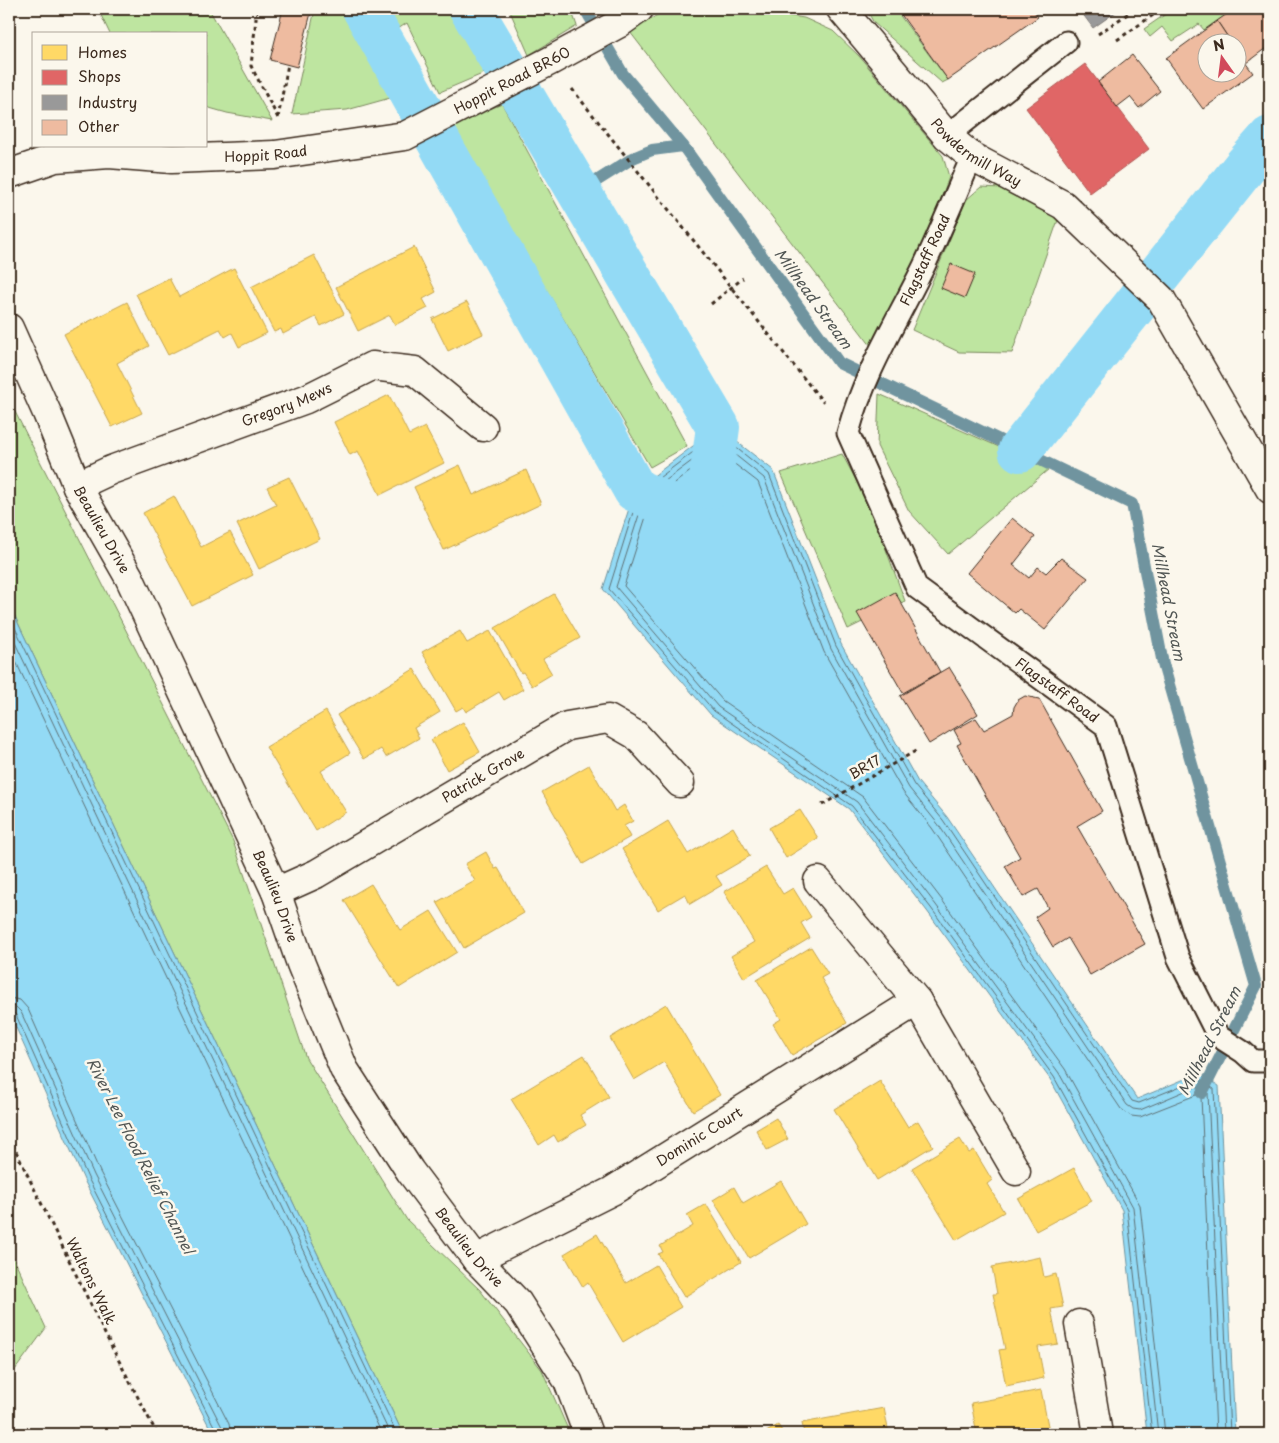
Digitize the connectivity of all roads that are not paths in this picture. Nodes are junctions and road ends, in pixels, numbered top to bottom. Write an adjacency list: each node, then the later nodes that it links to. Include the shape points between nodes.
1 (840, 9): 5 (street, Powdermill Way)
2 (629, 16): 4 (street, Hoppit Road BR60, via 550,62)
3 (1066, 42): 5 (lane)
4 (404, 136): 7 (street, Hoppit Road, via 275,155 172,159 109,154 55,158)
5 (947, 136): 6 (street, Powdermill Way)
6 (972, 157): 11 (street, Powdermill Way, via 1063,205 1161,299); 16 (lane, Flagstaff Road, via 924,265 874,363 850,424 917,588 1106,726 1178,957 1218,1036 1253,1062)
7 (9, 174)
8 (9, 328): 10 (street, Beaulieu Drive)
9 (483, 426): 10 (street, Gregory Mews, via 416,371 372,366 306,399 110,470)
10 (77, 486): 14 (street, Beaulieu Drive, via 129,577)
11 (1270, 489)
12 (680, 783): 14 (street, Patrick Grove, via 636,734 608,719 567,726 316,874)
13 (818, 881): 15 (street)
14 (276, 892): 18 (street, Beaulieu Drive, via 344,1069 410,1170)
15 (916, 1001): 17 (street); 18 (street, Dominic Court, via 612,1191)
16 (1270, 1061)
17 (1016, 1171)
18 (476, 1260): 20 (street, Beaulieu Drive, via 518,1303 568,1382)
19 (1079, 1324): 21 (street)
20 (588, 1434)
21 (1098, 1434)

